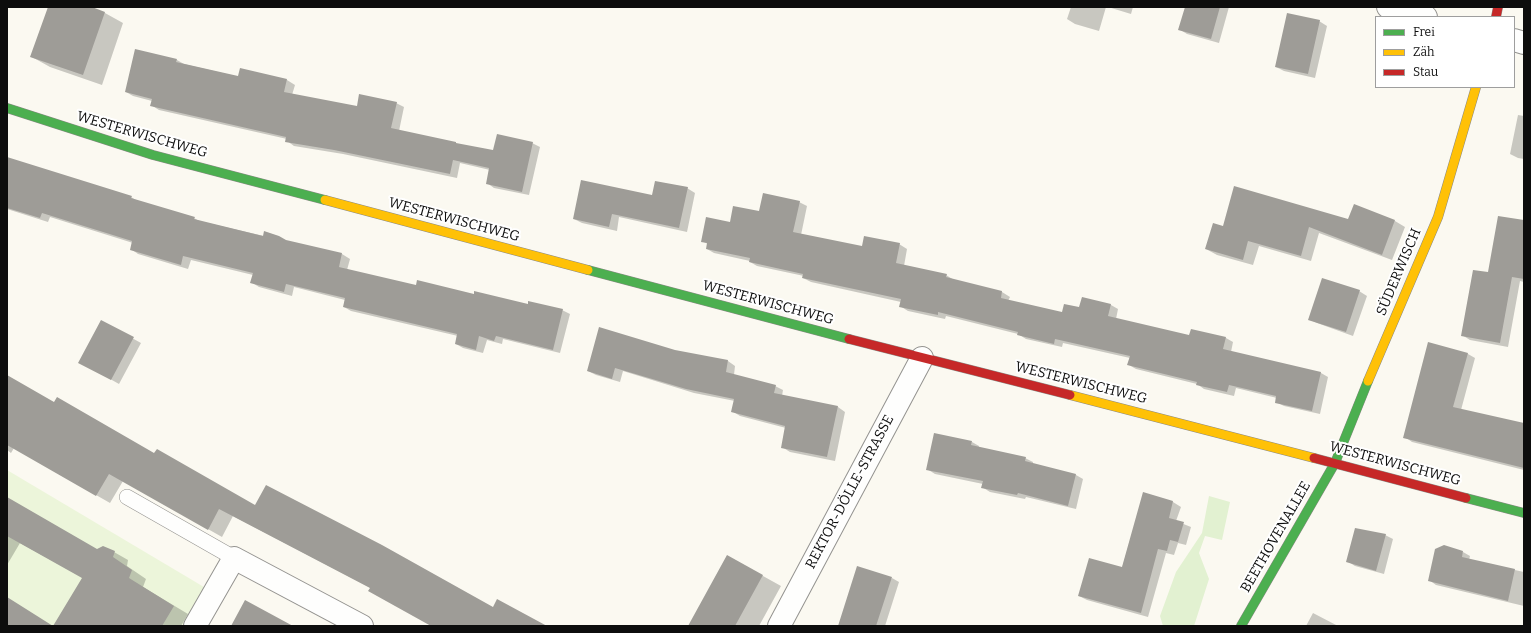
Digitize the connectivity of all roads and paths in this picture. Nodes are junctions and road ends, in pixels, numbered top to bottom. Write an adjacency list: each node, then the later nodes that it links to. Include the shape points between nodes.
1 (1388, 7): 2 (street)
2 (1422, 16)
3 (1476, 88): 6 (street, SÜDERWISCH, via 1438,217)
4 (7, 108): 5 (street, WESTERWISCHWEG, via 169,159)
5 (922, 358): 6 (street, WESTERWISCHWEG); 12 (street, REKTOR-DÖLLE-STRASSE)
6 (1335, 463): 8 (street, WESTERWISCHWEG); 13 (street, BEETHOVENALLEE)
7 (127, 497): 9 (lane)
8 (1524, 513)
9 (234, 558): 10 (street); 11 (street)
10 (195, 626)
11 (362, 626)
12 (779, 626)
13 (1241, 626)

